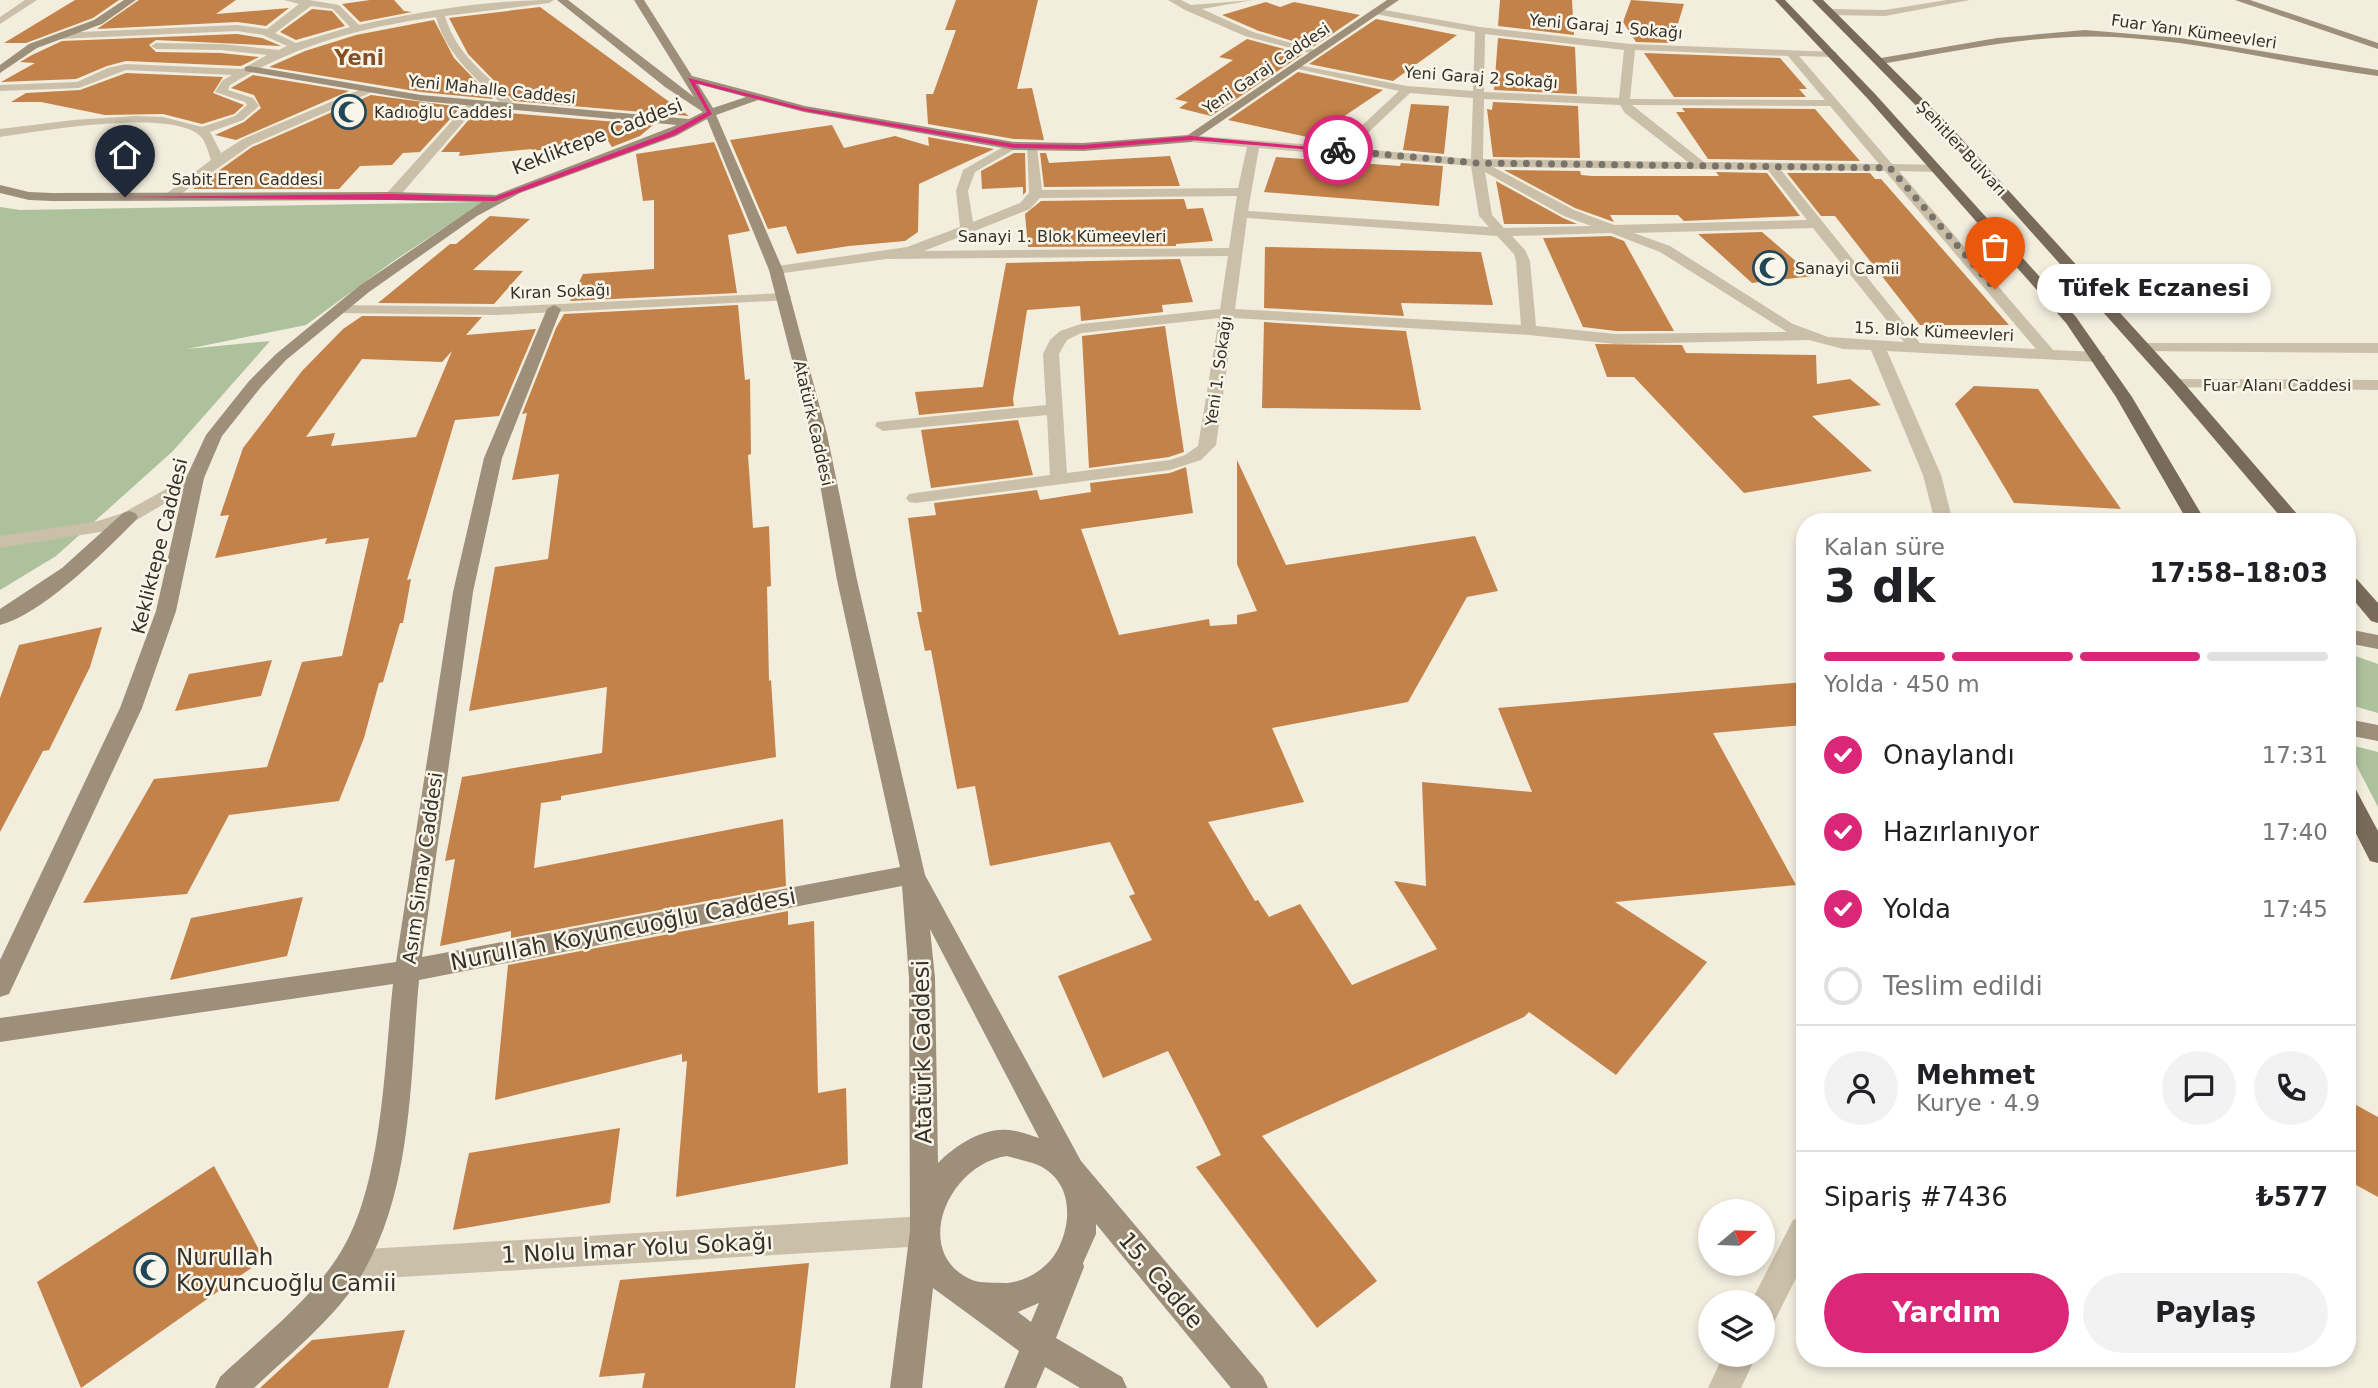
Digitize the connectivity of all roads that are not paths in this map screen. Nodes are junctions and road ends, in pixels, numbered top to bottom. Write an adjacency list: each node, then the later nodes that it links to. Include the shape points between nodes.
1 (32, 0): 19 (street)
2 (131, 0): 23 (street, via 98,22)
3 (289, 0): 14 (street)
4 (549, 0): 18 (street)
5 (562, 0): 30 (street)
6 (643, 0): 41 (street, Atatürk Caddesi, via 657,43)
7 (1173, 0): 15 (street)
8 (1248, 0): 15 (street)
9 (1394, 0): 16 (street, Yeni Garaj Caddesi)
10 (1780, 0): 34 (main road, Şehitler Bulvarı)
11 (1817, 0): 17 (main road, Şehitler Bulvarı)
12 (1965, 0): 17 (street, via 1885,13)
13 (2240, 0): 27 (street)
14 (309, 3): 20 (street, via 339,9); 22 (street)
15 (1188, 8): 31 (street, via 1249,34)
16 (1380, 12): 21 (street, Yeni Garaj 1 Sokağı); 31 (street, Yeni Garaj Caddesi)
17 (1830, 12): 35 (main road, Şehitler Bulvarı)
18 (440, 15): 20 (street); 50 (street, via 455,53)
19 (0, 21)
20 (358, 30): 28 (street)
21 (1480, 30): 29 (street, Yeni Garaj 1 Sokağı); 45 (street)
22 (269, 33): 23 (street, via 221,28); 28 (street)
23 (59, 36): 38 (street, via 18,55)
24 (156, 46): 25 (street)
25 (193, 46): 33 (street); 37 (street)
26 (636, 46): 30 (street)
27 (2378, 46)
28 (295, 47): 33 (street)
29 (1630, 47): 32 (street, Yeni Garaj 1 Sokağı); 47 (street)
30 (622, 48): 51 (street)
31 (1317, 52): 36 (street, Yeni Garaj Caddesi)
32 (1791, 52): 34 (street, Yeni Garaj 1 Sokağı); 48 (street)
33 (278, 54): 39 (street)
34 (1832, 54): 65 (main road, Şehitler Bulvarı)
35 (1881, 61): 40 (street, Fuar Yanı Kümeevleri, via 2016,39 2113,34); 88 (main road, Şehitler Bulvarı)
36 (1297, 66): 43 (street, Yeni Garaj 2 Sokağı); 55 (street, Yeni Garaj Caddesi)
37 (149, 67): 39 (street); 42 (street, via 119,68 73,86)
38 (0, 70)
39 (246, 70): 44 (street, Yeni Mahalle Caddesi); 53 (street, via 221,92 249,100 251,110)
40 (2378, 73)
41 (690, 79): 46 (street); 51 (street, Atatürk Caddesi)
42 (0, 88)
43 (1407, 89): 45 (street, Yeni Garaj 2 Sokağı); 59 (street)
44 (369, 90): 49 (street, Yeni Mahalle Caddesi); 60 (street, via 276,128)
45 (1478, 95): 47 (street, Yeni Garaj 2 Sokağı); 61 (street)
46 (754, 98): 51 (street, Kekliktepe Caddesi); 57 (street)
47 (1624, 102): 48 (street, Yeni Garaj 2 Sokağı); 62 (street, via 1638,120)
48 (1835, 103): 64 (street)
49 (473, 104): 50 (street, Yeni Mahalle Caddesi); 69 (street)
50 (511, 108): 52 (street, Yeni Mahalle Caddesi)
51 (710, 113): 52 (street, Kekliktepe Caddesi); 79 (street, Atatürk Caddesi)
52 (692, 123): 71 (street, Kekliktepe Caddesi)
53 (202, 131): 54 (street, via 163,122 92,121); 60 (street)
54 (0, 133)
55 (1191, 138): 56 (street); 58 (street)
56 (1254, 143): 59 (street); 67 (street, Yeni 1. Sokağı)
57 (1014, 146): 58 (street); 74 (street, via 970,170 962,191)
58 (1031, 147): 68 (street)
59 (1343, 150): 61 (street)
60 (217, 160): 70 (street)
61 (1476, 163): 62 (street); 75 (street, 15. Blok Kümeevleri, via 1546,203); 76 (street, via 1486,216)
62 (1702, 166): 63 (street)
63 (1771, 166): 64 (street); 73 (street)
64 (1890, 168): 65 (street); 90 (street)
65 (1936, 168): 91 (main road, Şehitler Bulvarı)
66 (0, 189): 70 (street, Sabit Eren Caddesi, via 29,196)
67 (1244, 192): 68 (street); 72 (street, Yeni 1. Sokağı)
68 (1036, 194): 74 (street, via 1026,206)
69 (392, 196): 70 (street, Sabit Eren Caddesi); 71 (street, Sabit Eren Caddesi)
70 (171, 197)
71 (496, 199): 81 (street, Kekliktepe Caddesi)
72 (1241, 214): 76 (street); 77 (street, Yeni 1. Sokağı)
73 (1817, 225): 75 (street); 87 (street)
74 (967, 229): 78 (street)
75 (1616, 230): 76 (street); 85 (street, 15. Blok Kümeevleri, via 1665,249)
76 (1500, 232): 84 (street, via 1523,261)
77 (1236, 252): 78 (street, Sanayi 1. Blok Kümeevleri); 83 (street, Yeni 1. Sokağı)
78 (889, 255): 79 (street)
79 (776, 270): 80 (street, Atatürk Caddesi)
80 (784, 297): 82 (street, Kıran Sokağı); 113 (street, Atatürk Caddesi, via 819,434)
81 (338, 309): 82 (street, Kıran Sokağı); 96 (street, Kekliktepe Caddesi, via 255,384 214,435)
82 (554, 309): 114 (street, Asım Simav Caddesi, via 493,458 478,516)
83 (1227, 313): 84 (street); 94 (street, via 1064,333 1051,354); 97 (street, Yeni 1. Sokağı, via 1208,445 1202,453 1170,465)
84 (1529, 330): 85 (street, via 1616,339)
85 (1808, 336): 86 (street, 15. Blok Kümeevleri)
86 (1877, 346): 87 (street, 15. Blok Kümeevleri); 99 (street, via 1932,475)
87 (1916, 348): 90 (street, 15. Blok Kümeevleri)
88 (2143, 348): 89 (street); 92 (main road, Şehitler Bulvarı)
89 (2378, 348)
90 (2048, 354): 91 (street, 15. Blok Kümeevleri)
91 (2098, 356): 100 (main road, Şehitler Bulvarı)
92 (2176, 384): 93 (street, Fuar Alanı Caddesi); 101 (main road, Şehitler Bulvarı)
93 (2378, 385)
94 (1055, 410): 95 (street); 97 (street)
95 (883, 426)
96 (195, 478): 102 (street); 115 (street, Kekliktepe Caddesi, via 166,611 131,708)
97 (1059, 478): 98 (street)
98 (915, 498)
99 (1942, 513)
100 (2192, 513)
101 (2287, 513)
102 (129, 517): 103 (street, via 71,533); 106 (street, via 64,577)
103 (0, 542)
104 (2356, 590): 105 (main road)
105 (2378, 616)
106 (0, 618)
107 (2356, 638): 108 (street)
108 (2378, 642)
109 (2356, 729): 110 (street)
110 (2378, 733)
111 (2356, 811): 112 (main road)
112 (2378, 854)
113 (913, 874): 114 (street, Nurullah Koyuncuoğlu Caddesi); 117 (street, Atatürk Caddesi); 118 (street, Atatürk Caddesi, via 922,978)
114 (407, 971): 116 (street, Nurullah Koyuncuoğlu Caddesi); 121 (street, Asım Simav Caddesi, via 388,1159 375,1213)
115 (0, 986)
116 (0, 1030)
117 (1071, 1171): 118 (street, Atatürk Caddesi, via 1054,1155 1032,1145 1007,1143 983,1148 959,1161 941,1181 929,1205); 119 (street, Atatürk Caddesi, via 1082,1193 1084,1218); 130 (street, 15. Cadde)
118 (925, 1231): 121 (street, 1 Nolu İmar Yolu Sokağı); 123 (street, Atatürk Caddesi, via 930,1256 944,1278); 127 (street, Atatürk Caddesi)
119 (1078, 1244): 123 (street, Atatürk Caddesi, via 1065,1267 1036,1290 991,1300); 124 (street, Atatürk Caddesi)
120 (1796, 1247): 122 (street)
121 (350, 1265): 126 (street, Asım Simav Caddesi, via 314,1308)
122 (1774, 1290)
123 (964, 1293): 124 (street)
124 (1038, 1345): 128 (street, Atatürk Caddesi); 129 (street)
125 (1734, 1367): 131 (street)
126 (231, 1388)
127 (906, 1388)
128 (1020, 1388)
129 (1111, 1388)
130 (1252, 1388)
131 (1724, 1388)

